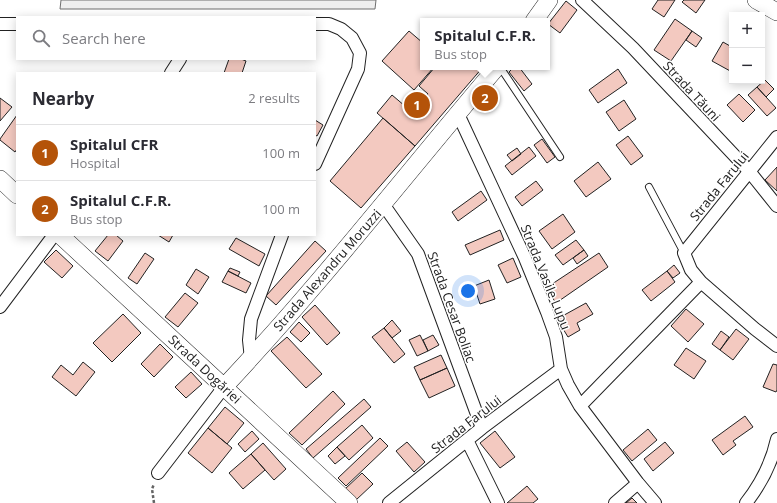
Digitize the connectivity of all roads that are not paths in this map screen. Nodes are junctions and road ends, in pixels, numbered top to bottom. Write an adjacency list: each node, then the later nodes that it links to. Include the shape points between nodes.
1 (549, 0): 5 (street)
2 (582, 0): 17 (street, Strada Tăuni, via 634,48)
3 (756, 0): 4 (street)
4 (777, 12)
5 (536, 18)
6 (0, 24): 7 (street)
7 (16, 24)
8 (316, 24): 16 (street, via 329,24 341,30 352,38 360,53 358,69)
9 (179, 60): 12 (street)
10 (495, 70): 13 (street, Strada Alexandru Moruzzi)
11 (500, 70): 15 (lane)
12 (172, 72)
13 (458, 114): 21 (street, Strada Alexandru Moruzzi); 31 (street, Strada Vasile Lupu, via 525,258 547,312 556,337)
14 (777, 137): 17 (street, Strada Farului)
15 (560, 157)
16 (316, 162)
17 (749, 171): 22 (street, Strada Tăuni); 26 (street, Strada Farului)
18 (0, 180): 20 (street)
19 (649, 187): 26 (lane)
20 (16, 194)
21 (383, 204): 30 (street, Strada Alexandru Moruzzi); 34 (street, Strada Cesar Boliac, via 418,254)
22 (777, 206)
23 (53, 236): 28 (street)
24 (61, 236): 32 (street, Strada Dogăriei)
25 (282, 236): 30 (street, via 251,319)
26 (684, 253): 27 (street)
27 (701, 282): 29 (street); 33 (street)
28 (0, 307)
29 (777, 346)
30 (251, 359): 32 (street, Strada Alexandru Moruzzi)
31 (561, 369): 33 (street, Strada Vasile Lupu); 34 (street, Strada Farului)
32 (224, 387): 37 (street, Strada Alexandru Moruzzi); 39 (street, Strada Dogăriei)
33 (580, 406): 38 (street, Strada Vasile Lupu)
34 (482, 428): 35 (street, Strada Farului)
35 (467, 440): 40 (street, Strada Farului); 41 (street)
36 (777, 440): 44 (street, via 756,489)
37 (158, 473)
38 (638, 483): 42 (street); 43 (street, Strada Vasile Lupu)
39 (349, 503)
40 (389, 503)
41 (498, 503)
42 (615, 503)
43 (655, 503)
44 (746, 503)

